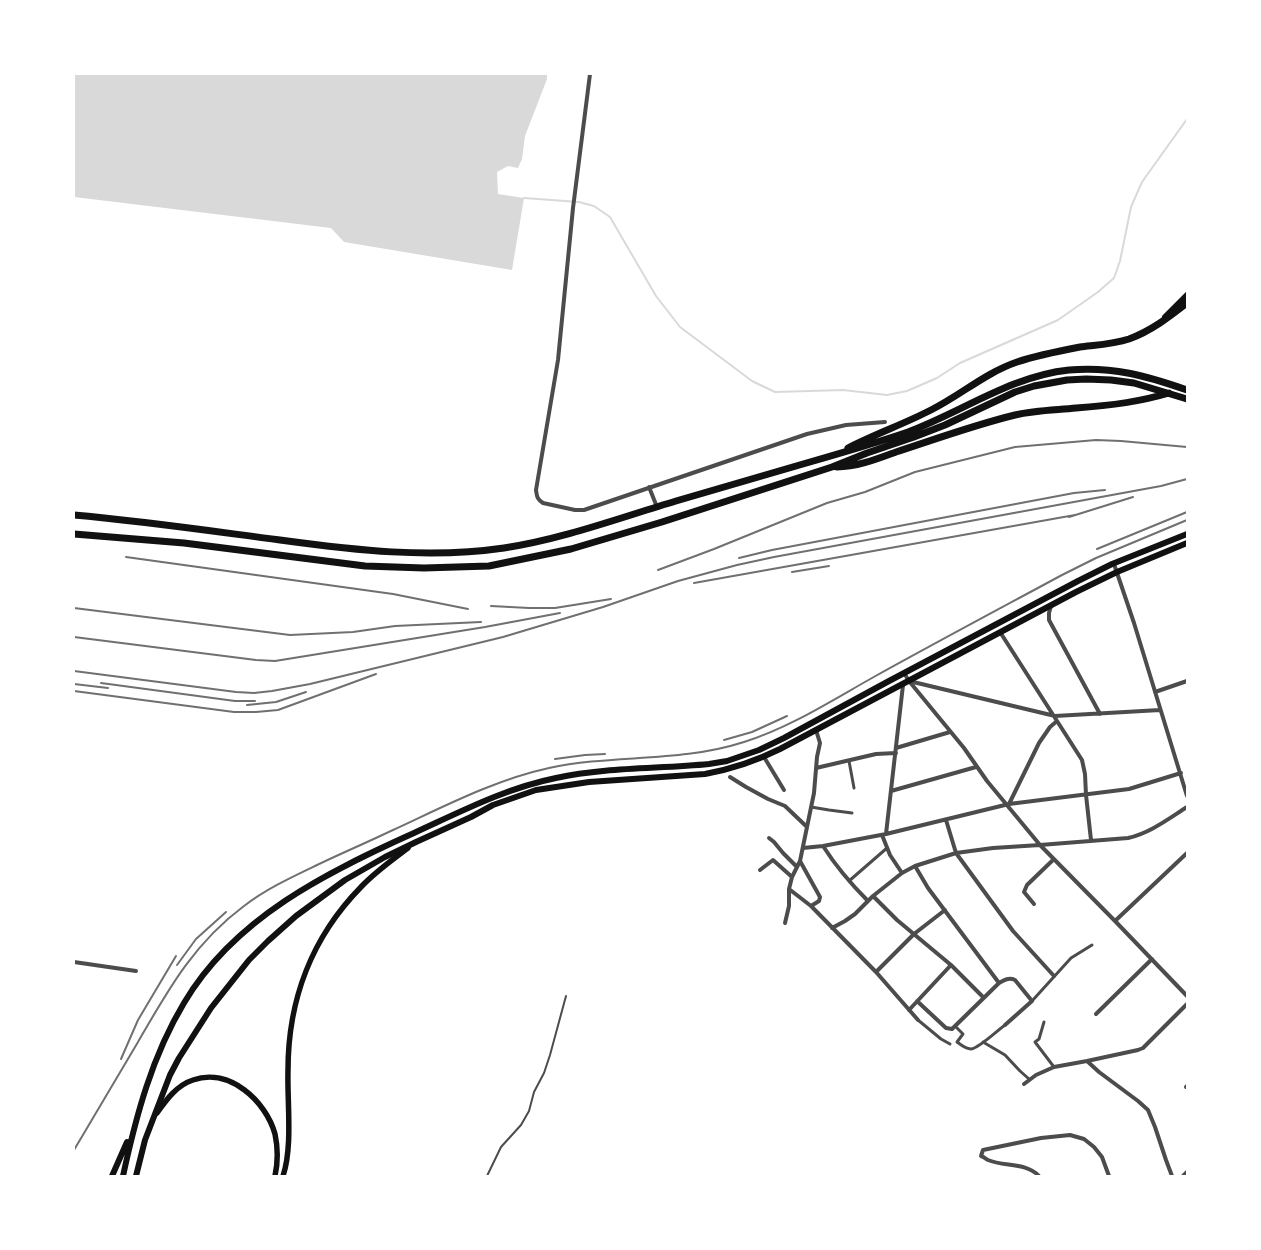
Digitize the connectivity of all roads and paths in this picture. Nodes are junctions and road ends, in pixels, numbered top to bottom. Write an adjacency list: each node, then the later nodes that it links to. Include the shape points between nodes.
1 (590, 74): 11 (street, via 558,360 536,490 539,501 543,503 584,510)
2 (1187, 295): 4 (main road)
3 (1187, 303): 4 (highway)
4 (1154, 327): 9 (highway, via 1128,339 1052,352 999,368 932,410 869,436)
5 (1187, 383): 10 (highway, via 1174,391 1150,398 1018,414 872,460)
6 (1187, 390): 9 (highway, via 1156,378 1125,372 1067,370 1012,385 911,430)
7 (1187, 399): 10 (highway, via 1134,383 1111,380 1067,380 1034,386 945,425)
8 (885, 422): 11 (street, via 846,424 807,434)
9 (834, 455): 12 (highway)
10 (832, 467): 14 (highway, via 572,549 489,566 365,566 184,543)
11 (649, 487): 12 (street)
12 (657, 507): 13 (highway, via 549,539 454,553 380,552)
13 (74, 514)
14 (74, 534)
15 (1187, 534): 17 (main road)
16 (1187, 543): 18 (main road)
17 (1114, 564): 18 (street); 21 (main road)
18 (1117, 572): 19 (main road); 24 (street)
19 (1051, 606): 20 (main road); 26 (street, via 1050,620)
20 (1000, 632): 23 (main road); 27 (street)
21 (904, 673): 23 (street); 103 (main road, via 759,750 709,764 576,774 537,782 481,802 320,879 246,930 200,978 157,1056)
22 (1187, 681): 24 (street)
23 (906, 682): 27 (street); 28 (main road); 29 (street); 30 (street)
24 (1155, 692): 25 (street)
25 (1160, 710): 26 (street); 35 (street)
26 (1100, 714): 27 (street)
27 (1056, 718): 40 (street, via 1082,760); 42 (street)
28 (816, 730): 31 (main road); 34 (street, via 820,743)
29 (950, 732): 30 (street); 33 (street)
30 (896, 751): 32 (street); 39 (street)
31 (764, 757): 38 (street); 51 (main road, via 705,774 589,782 536,790 493,805)
32 (849, 761): 34 (street); 37 (street)
33 (976, 767): 39 (street); 42 (street)
34 (816, 768): 43 (street)
35 (1180, 773): 40 (street, via 1128,789); 41 (street)
36 (730, 777): 47 (street, via 784,806)
37 (854, 788)
38 (784, 790)
39 (892, 791): 48 (street)
40 (1086, 794): 42 (street); 50 (street)
41 (1187, 796)
42 (1008, 804): 46 (street); 53 (street)
43 (812, 807): 45 (street); 47 (street)
44 (1187, 807): 50 (street, via 1136,836)
45 (852, 812)
46 (946, 820): 48 (street); 56 (street)
47 (807, 826): 54 (street)
48 (884, 834): 52 (street); 55 (street)
49 (769, 838): 61 (street)
50 (1091, 840): 53 (street)
51 (416, 842): 102 (main road, via 345,880 296,916 249,960 211,1008 179,1058); 109 (main road, via 376,873 347,902 323,936 307,970 295,1007 288,1047 287,1158)
52 (823, 846): 54 (street); 65 (street)
53 (1040, 846): 56 (street); 58 (street)
54 (803, 848): 59 (street)
55 (887, 848): 63 (street); 65 (street)
56 (956, 853): 60 (street); 82 (street, via 1013,931)
57 (1187, 853): 72 (street)
58 (1054, 859): 69 (street, via 1027,884 1024,892); 72 (street)
59 (800, 862): 61 (street); 70 (street, via 820,897)
60 (915, 866): 63 (street); 71 (street)
61 (797, 867): 64 (street)
62 (760, 870): 64 (street, via 773,860)
63 (902, 873): 67 (street)
64 (792, 877): 66 (street)
65 (848, 881): 68 (street)
66 (789, 889): 70 (street); 73 (street)
67 (873, 896): 68 (street); 75 (street)
68 (868, 901): 74 (street, via 855,914)
69 (1034, 904)
70 (811, 906): 74 (street)
71 (944, 910): 75 (street); 83 (street)
72 (1115, 921): 77 (street)
73 (785, 923)
74 (832, 928): 81 (street)
75 (914, 934): 79 (street); 81 (street)
76 (1092, 945): 82 (street, via 1071,958)
77 (1152, 959): 85 (street); 91 (street)
78 (74, 962): 80 (street)
79 (951, 965): 86 (street); 87 (street)
80 (136, 971)
81 (876, 972): 90 (street)
82 (1054, 976): 88 (street)
83 (999, 983): 86 (street); 88 (street, via 1012,978)
84 (566, 996): 110 (lane, via 547,1064 529,1111 501,1147)
85 (1187, 996)
86 (984, 997): 95 (street)
87 (917, 1001): 90 (street); 95 (street, via 946,1028)
88 (1032, 1001): 94 (street)
89 (1187, 1004): 98 (street, via 1143,1048)
90 (909, 1010): 92 (street)
91 (1096, 1014)
92 (918, 1020): 97 (street)
93 (1044, 1022): 99 (street, via 1035,1042)
94 (1004, 1025): 96 (street)
95 (956, 1026): 96 (street, via 963,1034 957,1042 962,1046 971,1049)
96 (983, 1042): 100 (street, via 1004,1055)
97 (950, 1044)
98 (1087, 1061): 99 (street); 113 (street, via 1148,1110)
99 (1054, 1067): 100 (street)
100 (1030, 1079): 101 (street)
101 (1024, 1084)
102 (154, 1117): 107 (main road); 108 (main road, via 184,1084 204,1078 228,1080 250,1094 266,1114 277,1144)
103 (136, 1118): 105 (main road); 106 (main road)
104 (1187, 1172): 114 (street)
105 (112, 1176)
106 (123, 1176)
107 (136, 1176)
108 (275, 1176)
109 (283, 1176)
110 (487, 1176)
111 (1039, 1176): 112 (street, via 1034,1171 989,1161 982,1156 983,1150 1070,1135 1084,1139 1094,1147 1102,1157)
112 (1109, 1176)
113 (1172, 1176)
114 (1183, 1176)

